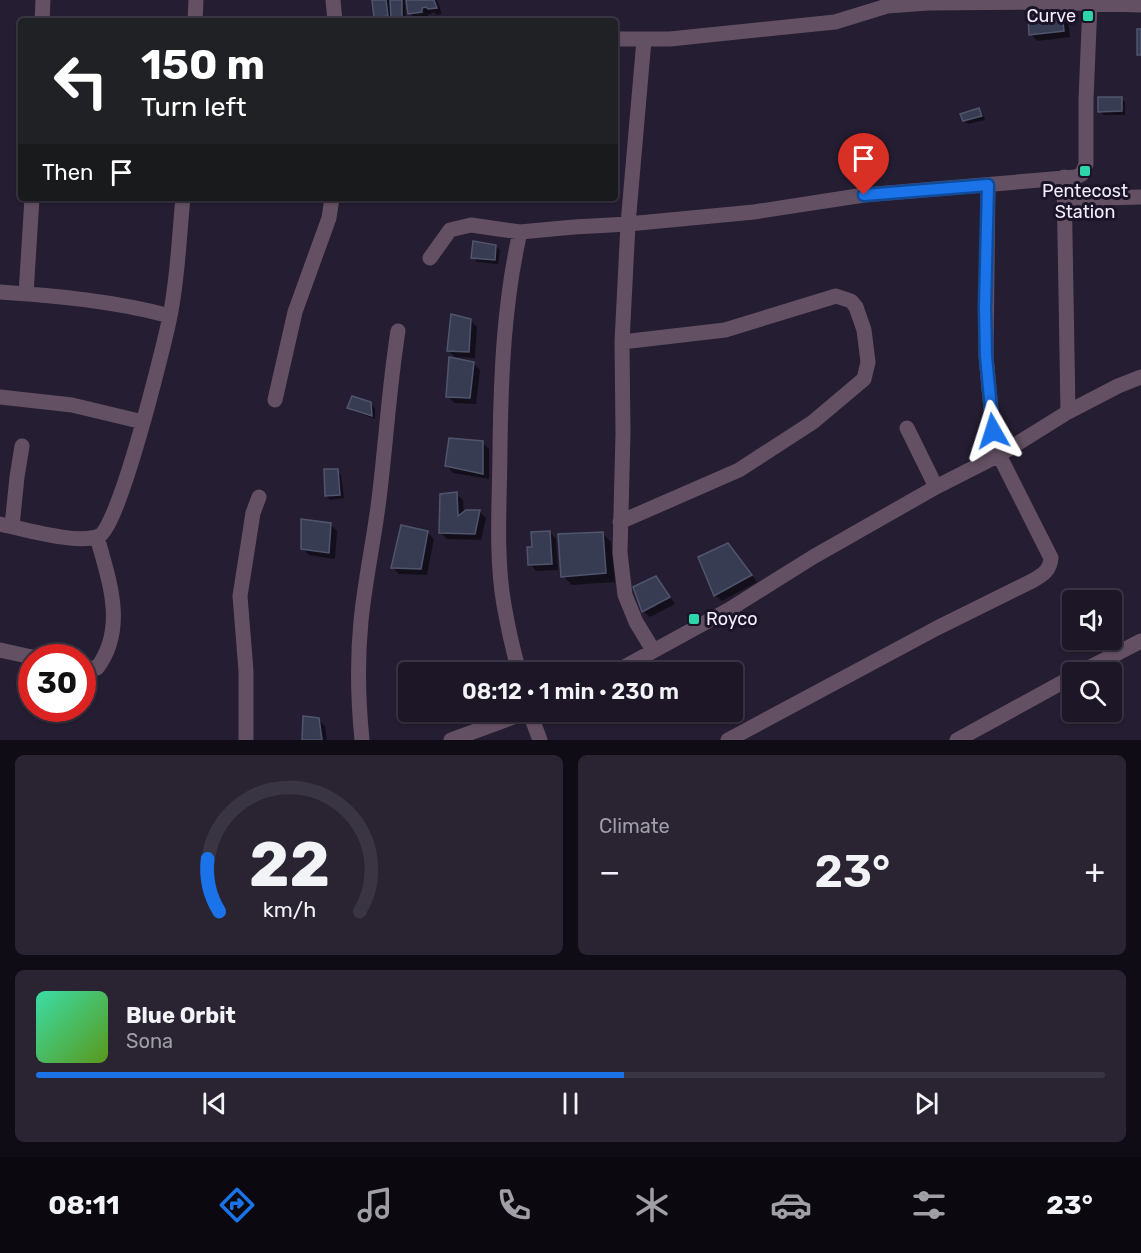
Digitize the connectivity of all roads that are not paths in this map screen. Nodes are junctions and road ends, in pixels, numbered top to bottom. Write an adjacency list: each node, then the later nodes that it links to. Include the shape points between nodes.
1 (43, 0): 7 (street)
2 (195, 0): 8 (street)
3 (333, 0): 9 (street)
4 (887, 3): 5 (street); 11 (street, via 836,22)
5 (1090, 4): 6 (street); 12 (street, via 1086,164 1077,177)
6 (1141, 5)
7 (42, 18)
8 (195, 18)
9 (335, 18)
10 (618, 39): 11 (street)
11 (644, 40): 19 (street)
12 (1064, 177): 13 (street); 15 (street)
13 (988, 185): 19 (street, via 864,195 754,212); 34 (street, via 986,356)
14 (1141, 197): 15 (street)
15 (1064, 199): 30 (street)
16 (32, 201): 23 (street)
17 (183, 201): 24 (street)
18 (332, 201): 29 (street, via 295,312)
19 (628, 224): 20 (street); 26 (street)
20 (520, 232): 21 (street, via 471,225 450,230); 44 (street, via 503,347 500,508 504,604)
21 (430, 258)
22 (0, 292): 23 (street)
23 (26, 294): 24 (street, via 135,307)
24 (170, 316): 31 (street)
25 (398, 331): 52 (street, via 361,620 358,658)
26 (622, 342): 37 (street); 37 (street, via 725,330 836,296 856,307 868,362 864,379 858,385 784,442 728,475)
27 (1141, 377): 30 (street)
28 (0, 397): 31 (street, via 72,405)
29 (275, 400)
30 (1068, 412): 34 (street)
31 (143, 422): 39 (street, via 107,530)
32 (908, 428): 35 (street)
33 (22, 446): 38 (street)
34 (999, 455): 35 (street); 55 (street, via 1051,558 1047,573)
35 (936, 487): 42 (street)
36 (259, 497): 51 (street, via 240,596)
37 (620, 522): 42 (street, via 625,595)
38 (6, 525): 39 (street, via 79,540)
39 (98, 537): 47 (street, via 115,609 113,628)
40 (1141, 641): 46 (street)
41 (0, 650): 43 (street)
42 (653, 650): 45 (street)
43 (18, 654)
44 (517, 662)
45 (632, 662)
46 (1100, 662)
47 (96, 668)
48 (1062, 682): 56 (street)
49 (499, 722): 53 (street)
50 (533, 722): 54 (street)
51 (246, 740)
52 (362, 740)
53 (451, 740)
54 (540, 740)
55 (728, 740)
56 (957, 740)

